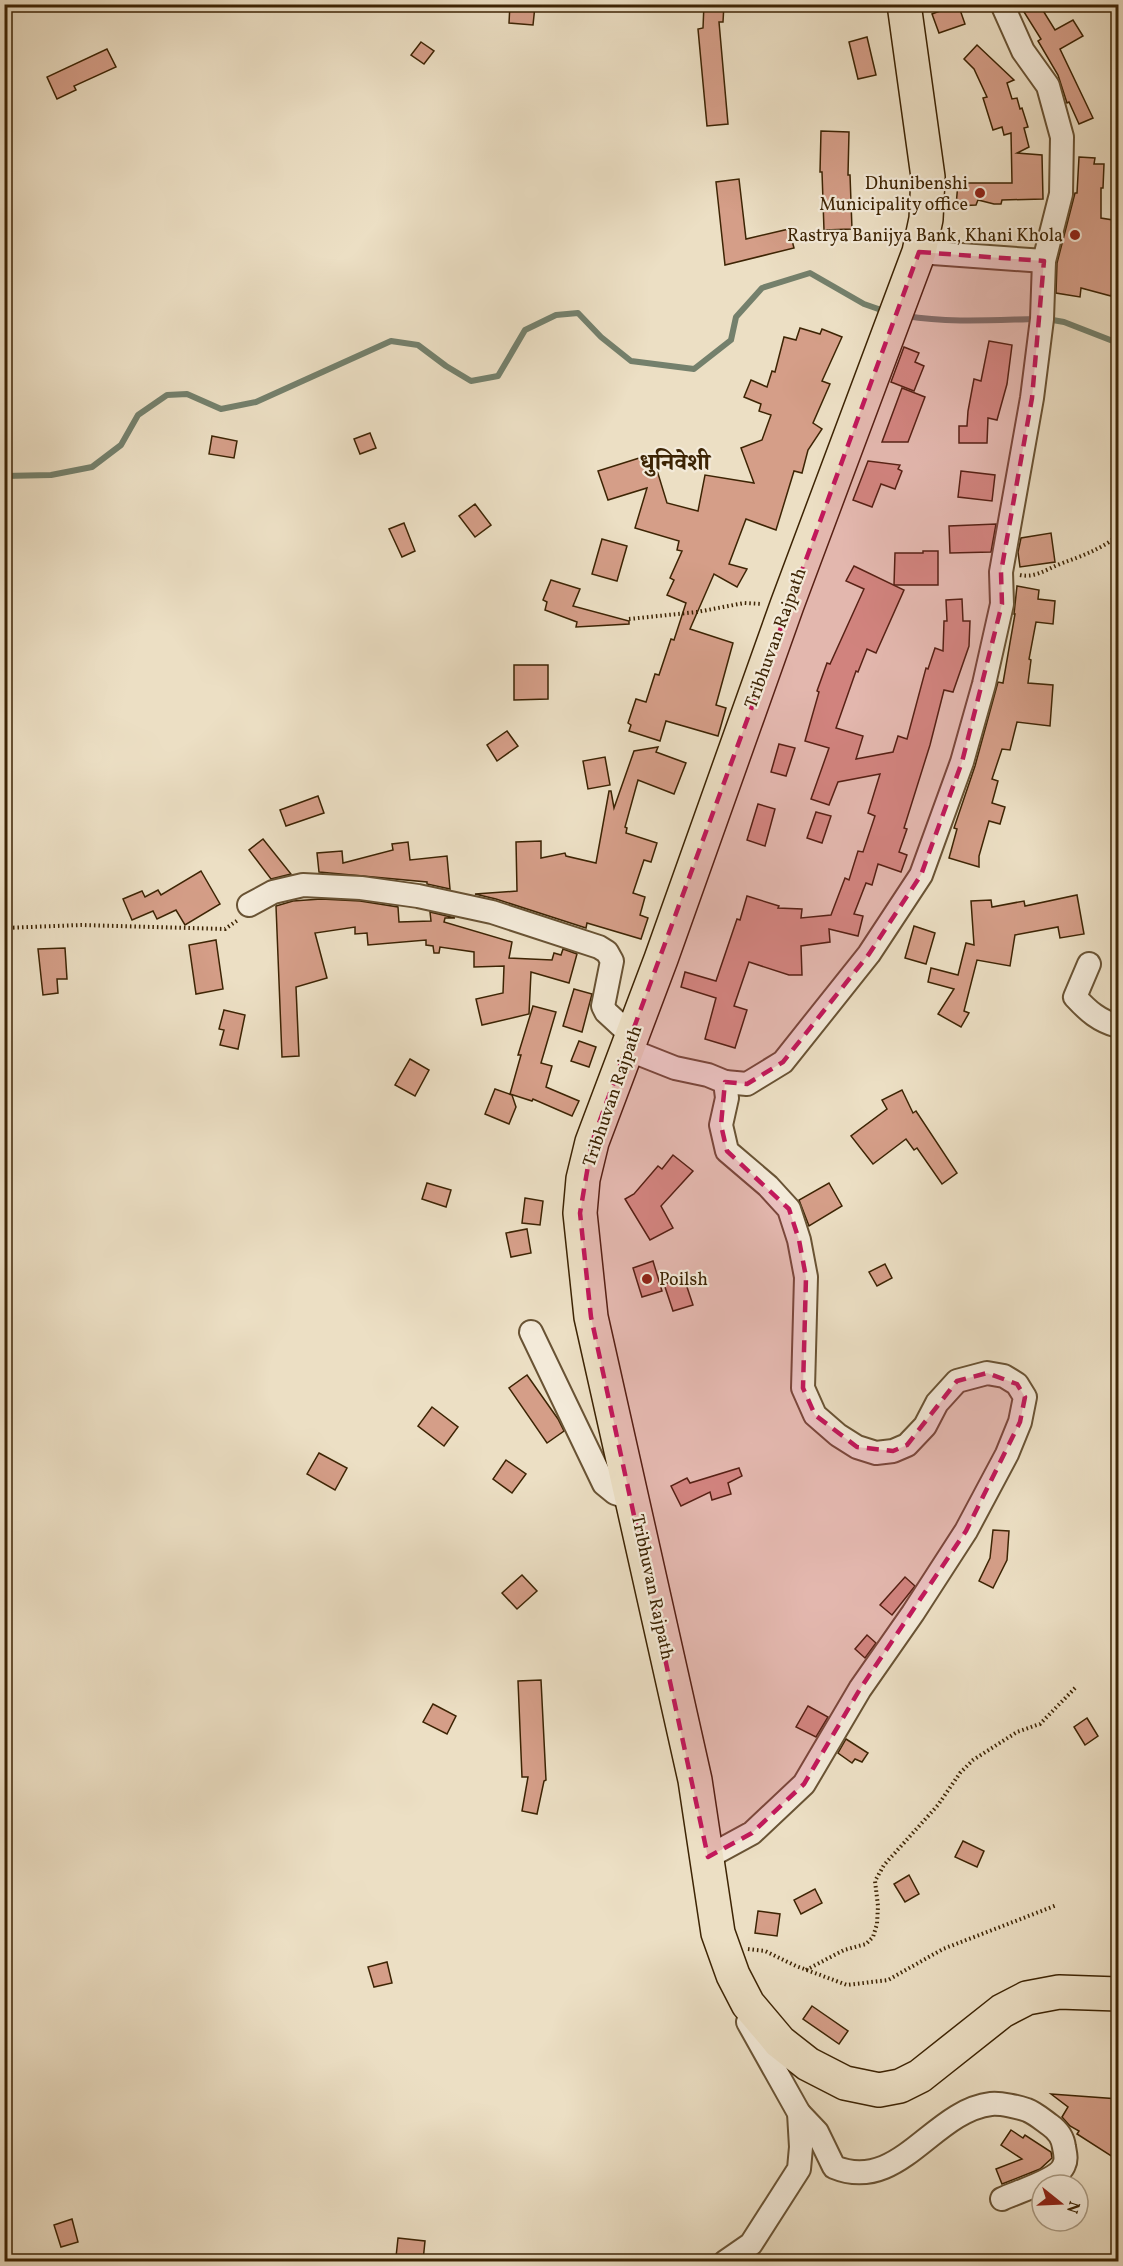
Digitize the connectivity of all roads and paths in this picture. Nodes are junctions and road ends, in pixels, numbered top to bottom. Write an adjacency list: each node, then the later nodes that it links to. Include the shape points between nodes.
1 (904, 4): 3 (highway, Tribhuvan Rajpath, via 928,177 926,219)
2 (1002, 4): 4 (street, via 1023,51 1048,86 1062,137 1061,194)
3 (919, 252): 4 (street); 7 (highway, Tribhuvan Rajpath)
4 (1044, 261): 6 (street, via 1042,319 1032,398)
5 (1119, 536): 6 (path, via 1099,550 1031,577)
6 (1001, 572): 14 (street, via 1002,604 984,684 962,762 921,875 869,954 783,1062 747,1084)
7 (787, 606): 8 (path, via 744,603); 13 (highway, Tribhuvan Rajpath)
8 (629, 619)
9 (249, 904): 10 (path, via 239,920 225,929); 13 (street, via 273,892 303,885 361,888 492,912 599,947 612,961 603,1006)
10 (4, 927)
11 (1089, 964): 12 (street, via 1075,997 1094,1016)
12 (1119, 1026)
13 (630, 1043): 14 (street, via 675,1068); 16 (highway, Tribhuvan Rajpath, via 592,1142 580,1213 591,1317)
14 (725, 1083): 18 (street, via 727,1098 721,1125 727,1151 789,1209 799,1240 806,1277 803,1388 815,1415 857,1448 876,1453 907,1445 957,1380 987,1373 1004,1376 1017,1384 1025,1397 1007,1454 966,1531 860,1689 804,1784 752,1833)
15 (531, 1332): 16 (street, via 604,1484)
16 (633, 1499): 18 (highway, Tribhuvan Rajpath, via 695,1780)
17 (1076, 1687): 21 (path, via 1040,1724 1017,1732 973,1760 885,1865 875,1881 878,1906 873,1937 866,1944 844,1950)
18 (708, 1857): 20 (highway, Tribhuvan Rajpath)
19 (1057, 1905): 21 (path, via 943,1949 888,1980 847,1985)
20 (720, 1939): 21 (path, via 765,1951); 22 (highway, Tribhuvan Rajpath, via 740,1991 780,2042 816,2069 867,2089 890,2089 910,2082 1002,2011 1027,1998 1068,1992); 23 (street, via 725,1982)
21 (806, 1970)
22 (1119, 1994)
23 (799, 2113): 24 (street, via 818,2132 834,2167 859,2172 890,2167 950,2119 973,2109 992,2103 1029,2111 1055,2128 1064,2141 1065,2165 1059,2174); 25 (street, via 799,2169 751,2244)
24 (1002, 2199)
25 (726, 2262)

